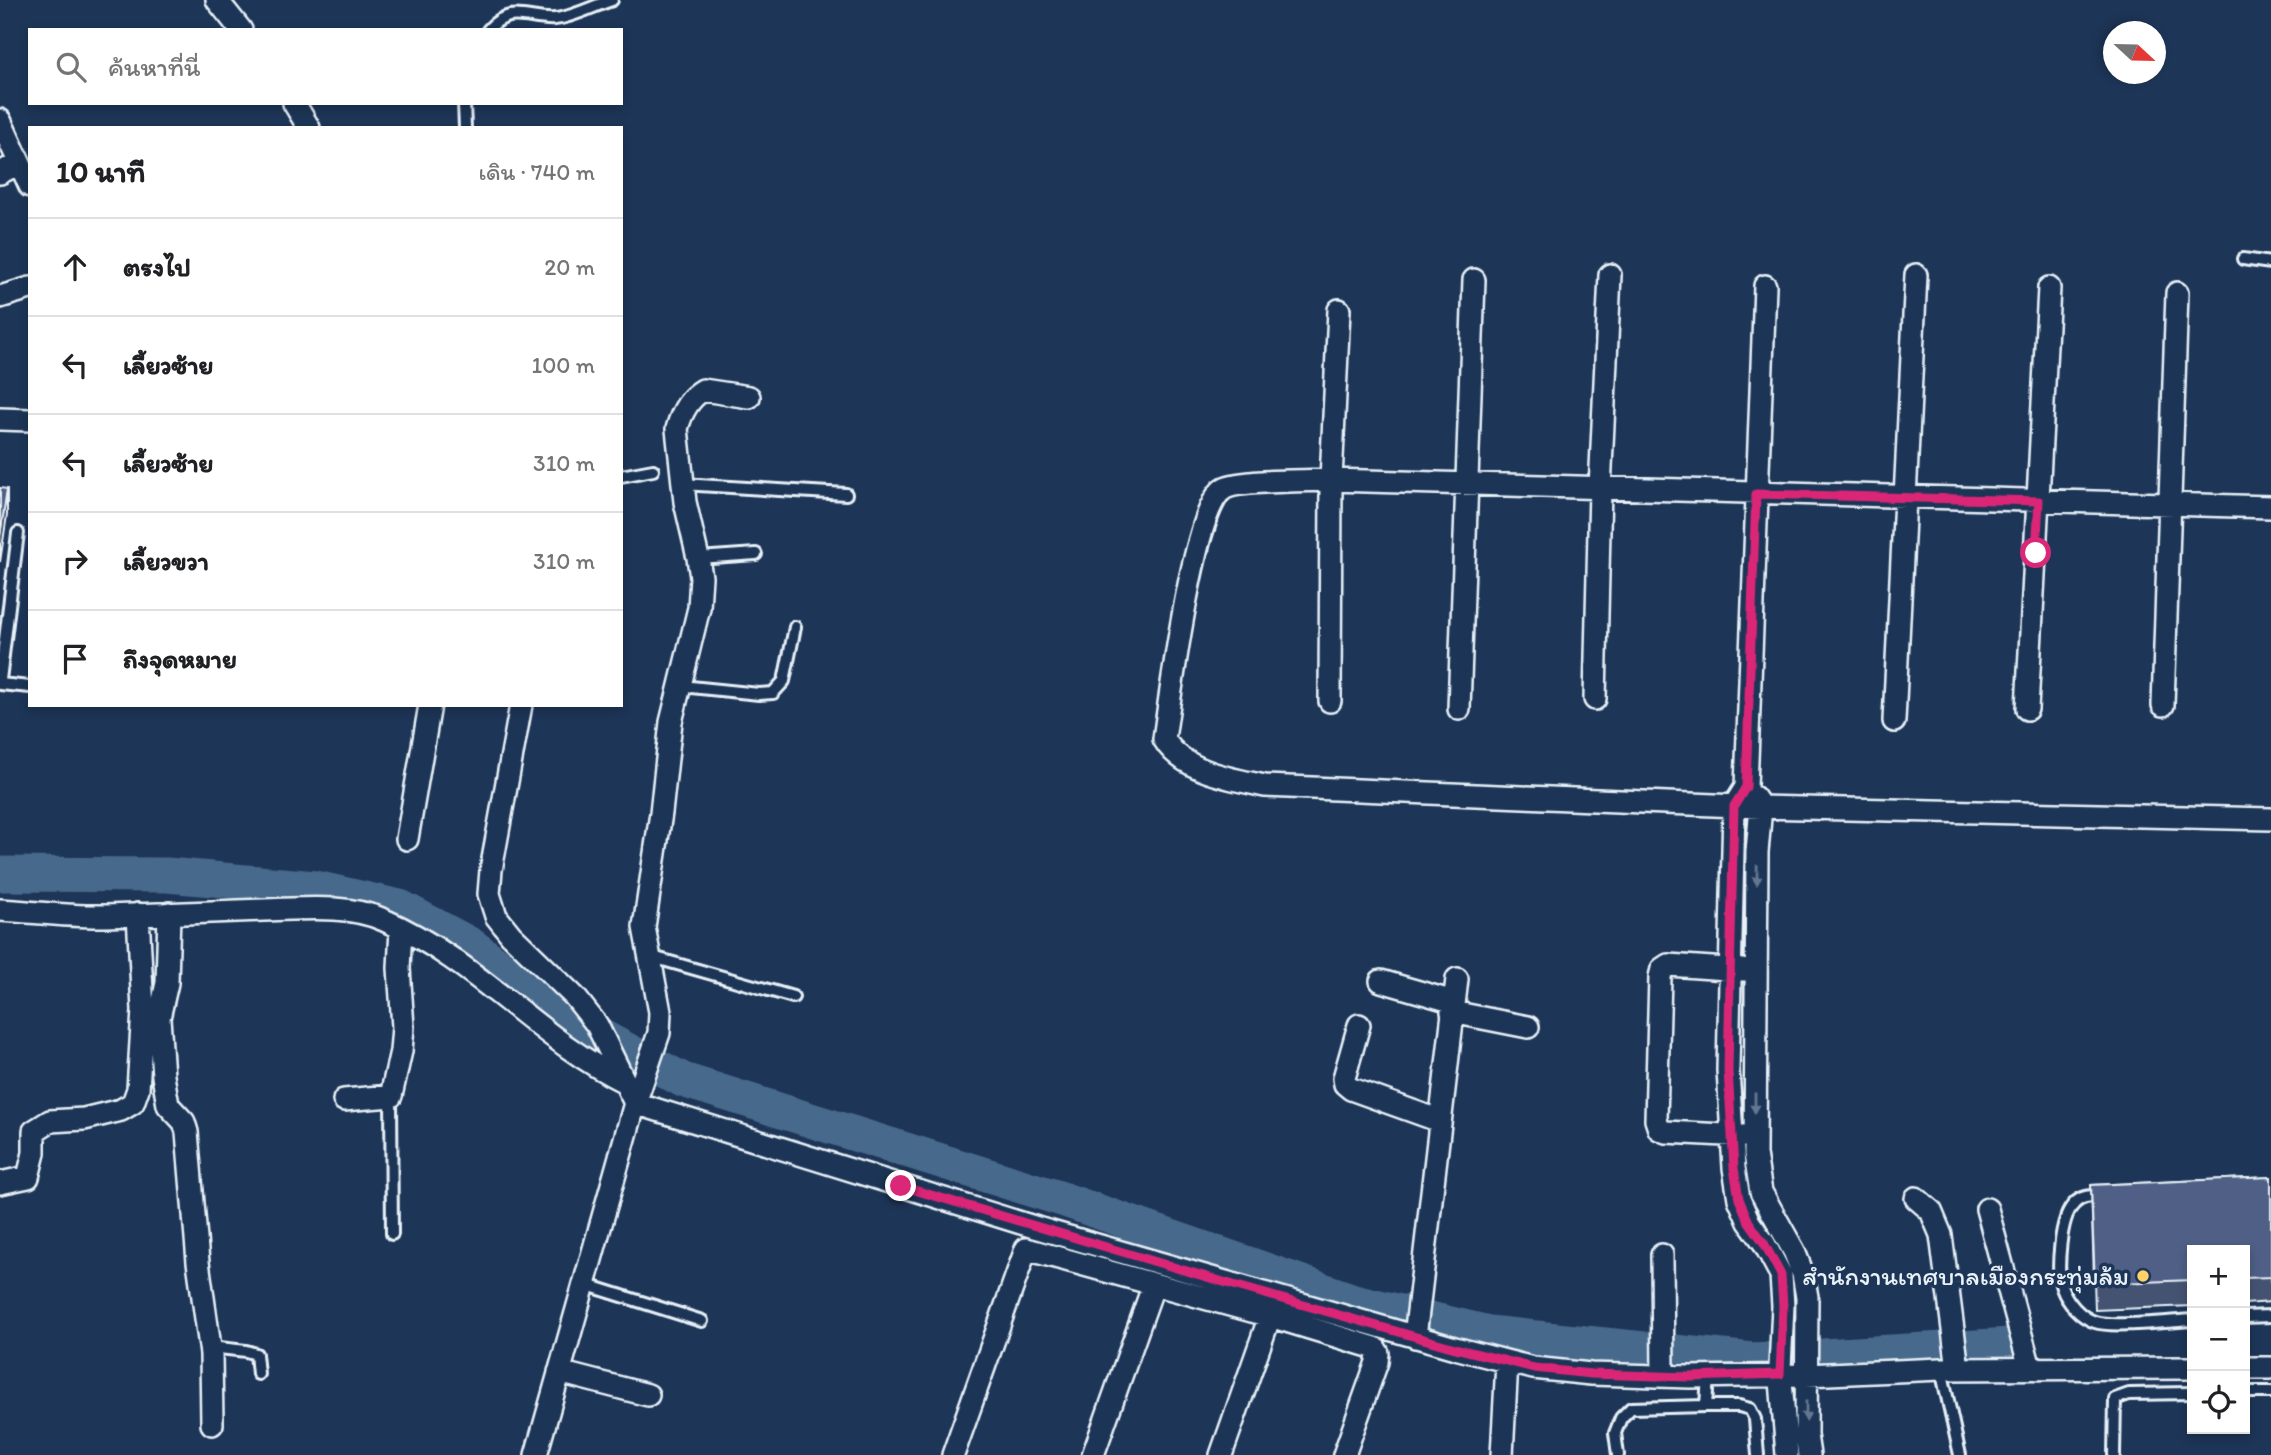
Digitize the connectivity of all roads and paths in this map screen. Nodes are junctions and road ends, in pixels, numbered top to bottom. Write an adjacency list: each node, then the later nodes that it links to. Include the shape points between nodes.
1 (217, 0): 3 (street)
2 (612, 0): 4 (lane, via 555,19 506,16)
3 (239, 28)
4 (491, 28)
5 (295, 105): 8 (street)
6 (464, 105): 9 (lane)
7 (0, 120): 10 (street)
8 (308, 126)
9 (465, 126)
10 (19, 163): 11 (street); 12 (street)
11 (0, 173)
12 (28, 182)
13 (2243, 259): 14 (lane)
14 (2271, 263)
15 (1610, 275): 32 (street)
16 (1916, 275): 35 (street)
17 (1474, 280): 31 (street)
18 (1765, 286): 34 (street)
19 (28, 289): 22 (street)
20 (2049, 289): 36 (street)
21 (2177, 293): 37 (street)
22 (0, 297)
23 (1339, 310): 29 (street)
24 (749, 397): 30 (street, via 709,389 690,400 677,429)
25 (0, 419): 26 (street)
26 (28, 420)
27 (653, 470): 28 (lane)
28 (623, 476)
29 (1331, 480): 31 (street); 47 (street); 55 (street, via 1257,483 1226,488 1217,495 1204,523 1188,585 1164,739 1179,758 1265,786)
30 (682, 484): 33 (lane); 41 (street)
31 (1466, 484): 32 (street); 51 (street)
32 (1600, 489): 34 (street); 46 (street)
33 (846, 494)
34 (1756, 494): 35 (street); 54 (street)
35 (1904, 498): 36 (street); 53 (street)
36 (2039, 501): 37 (street); 52 (street)
37 (2171, 505): 38 (street); 48 (street)
38 (2271, 507)
39 (18, 533): 43 (lane)
40 (756, 554): 41 (lane)
41 (698, 558): 44 (street, via 699,608)
42 (795, 627): 44 (lane, via 784,681 773,693)
43 (0, 682): 45 (lane)
44 (681, 686): 63 (street, via 671,722 644,927)
45 (28, 687)
46 (1595, 699)
47 (1330, 702)
48 (2163, 705)
49 (430, 707): 58 (street)
50 (521, 707): 72 (street, via 489,894 496,915 511,936 575,997)
51 (1459, 709)
52 (2027, 709)
53 (1894, 722)
54 (1746, 787): 55 (street); 56 (street)
55 (1734, 806): 56 (street); 64 (street)
56 (1761, 807): 57 (street); 65 (street, one-way to 65)
57 (2271, 819)
58 (407, 838)
59 (0, 910): 61 (street)
60 (169, 913): 61 (street); 62 (street, via 359,911); 93 (street, via 167,982 159,1018 163,1076 168,1105 187,1132)
61 (138, 914): 79 (street, via 143,1010 138,1089 133,1102 121,1110 84,1119 50,1121 34,1131 28,1177)
62 (401, 928): 72 (street, via 492,986 603,1072); 73 (street, via 403,1027)
63 (649, 956): 68 (lane); 72 (street, via 660,1012 659,1032 653,1052)
64 (1731, 970): 65 (street); 78 (street); 78 (street, via 1668,965 1662,969 1656,1120 1666,1132)
65 (1755, 971): 77 (street, one-way to 77)
66 (1457, 979): 69 (street)
67 (1381, 981): 69 (street)
68 (793, 996)
69 (1453, 1007): 71 (street); 76 (street)
70 (1359, 1025): 76 (street, via 1345,1084)
71 (1528, 1027)
72 (629, 1076): 75 (street)
73 (391, 1096): 74 (street); 83 (lane)
74 (344, 1100)
75 (635, 1103): 85 (street); 92 (street, via 1034,1227)
76 (1440, 1121): 92 (street)
77 (1755, 1135): 78 (street); 103 (street, via 1761,1192 1803,1274)
78 (1731, 1136): 101 (street, via 1739,1199 1781,1275)
79 (0, 1184)
80 (2112, 1196): 90 (lane, via 2085,1196 2067,1212 2061,1286 2072,1306 2095,1323)
81 (1916, 1198): 94 (street, via 1931,1211 1941,1235)
82 (1987, 1209): 97 (street)
83 (391, 1234)
84 (1662, 1255): 95 (street)
85 (584, 1284): 91 (lane); 102 (street)
86 (1154, 1284): 87 (street); 113 (street, via 1026,1249); 114 (street)
87 (1270, 1316): 115 (street); 116 (street, via 1375,1348 1378,1353)
88 (2271, 1316): 89 (lane)
89 (2250, 1317)
90 (2187, 1320)
91 (702, 1321)
92 (1416, 1332): 96 (street)
93 (210, 1347): 104 (lane, via 256,1354); 111 (street)
94 (1953, 1357): 97 (street); 103 (street); 122 (lane)
95 (1663, 1358): 96 (street, via 1591,1374); 105 (street)
96 (1507, 1362): 117 (street)
97 (2030, 1368): 98 (street)
98 (2187, 1368)
99 (2250, 1368): 100 (street)
100 (2271, 1368)
101 (1780, 1371): 103 (street); 105 (street); 120 (street)
102 (559, 1372): 109 (street); 112 (street)
103 (1806, 1372): 121 (street, one-way to 121)
104 (258, 1374)
105 (1708, 1376): 110 (lane)
106 (2250, 1392): 107 (lane)
107 (2271, 1392)
108 (2187, 1393): 123 (lane, via 2129,1394 2115,1399)
109 (648, 1395)
110 (1706, 1406): 118 (lane, via 1631,1408 1620,1418 1615,1433); 119 (lane, via 1750,1409)
111 (212, 1424)
112 (536, 1455)
113 (953, 1455)
114 (1093, 1455)
115 (1221, 1455)
116 (1345, 1455)
117 (1502, 1455)
118 (1618, 1455)
119 (1758, 1455)
120 (1787, 1455)
121 (1809, 1455)
122 (1960, 1455)
123 (2114, 1455)

